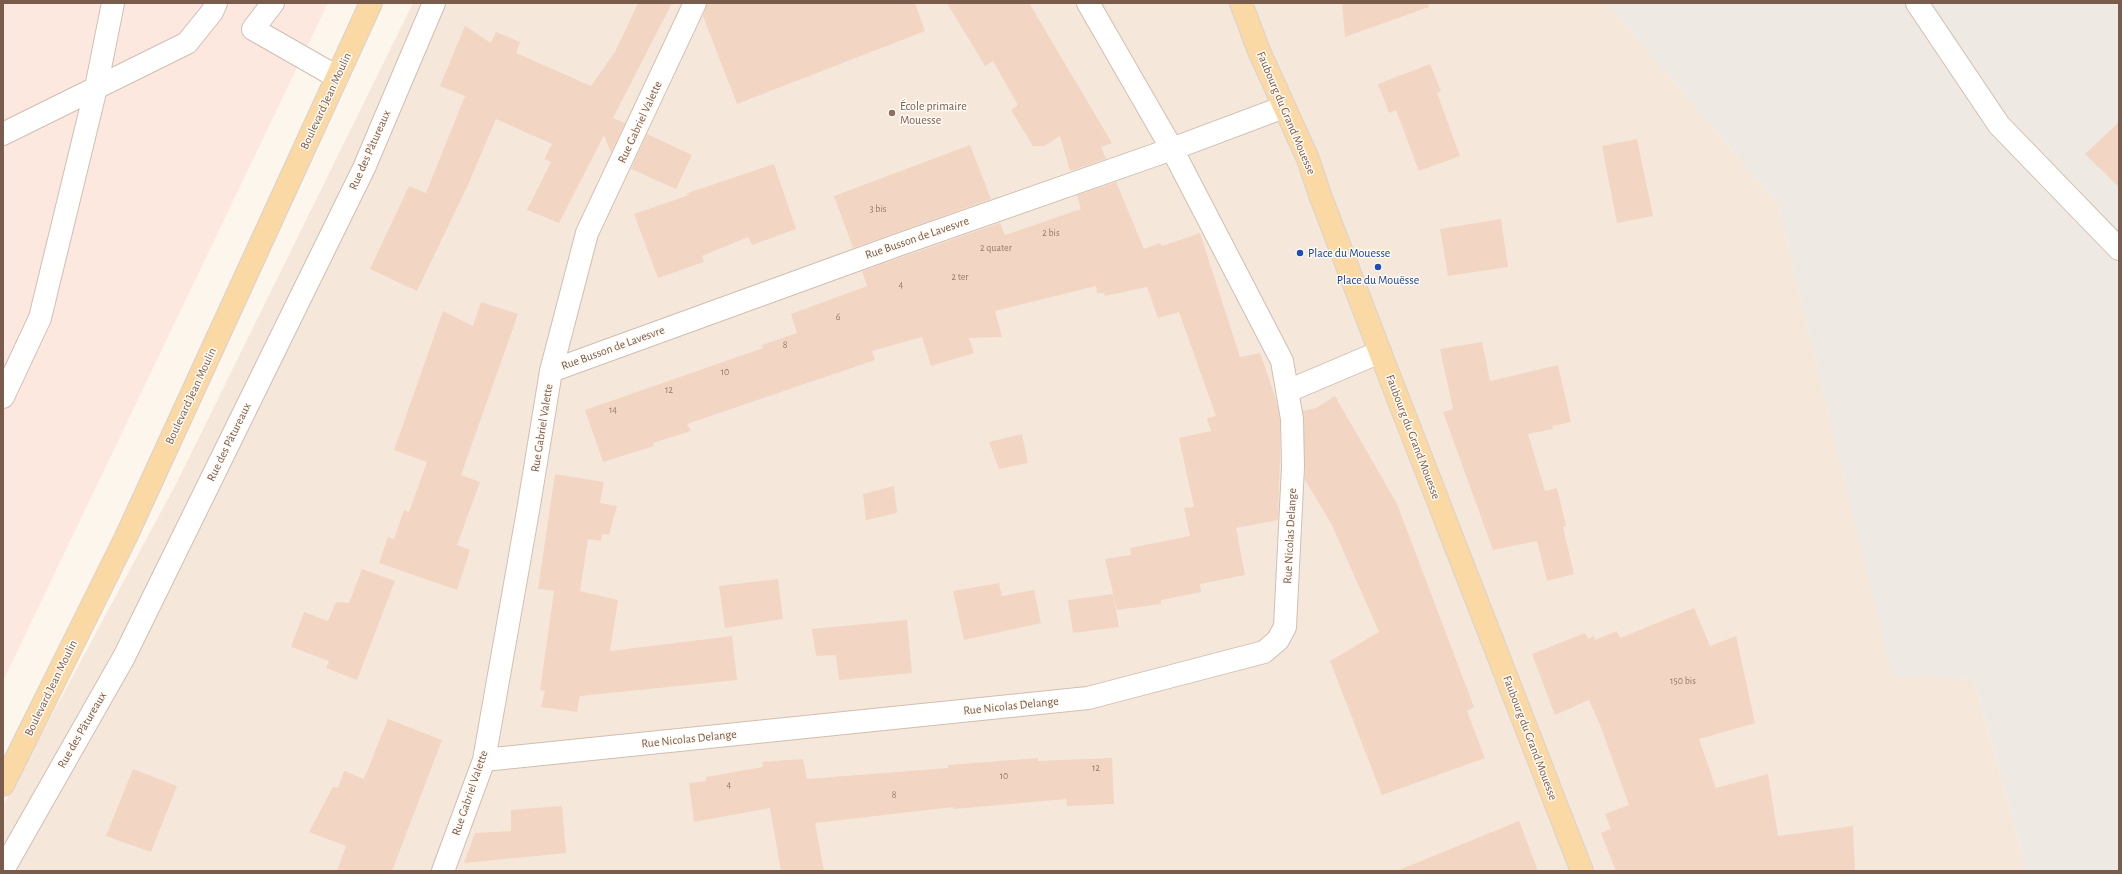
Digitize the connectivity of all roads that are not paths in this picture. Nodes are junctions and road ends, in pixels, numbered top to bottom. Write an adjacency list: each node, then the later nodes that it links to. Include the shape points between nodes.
1 (113, 3): 11 (street)
2 (216, 3): 11 (street, via 212,12 187,43)
3 (273, 3): 10 (street, via 253,29)
4 (371, 3): 10 (main road, Boulevard Jean Moulin)
5 (434, 3): 22 (street, Rue des Pâtureaux, via 364,168 124,657)
6 (695, 3): 17 (street, Rue Gabriel Valette, via 587,233)
7 (1088, 3): 14 (street)
8 (1241, 3): 12 (main road, Faubourg du Grand Mouesse)
9 (1917, 3): 15 (street, via 1999,125)
10 (337, 77): 21 (main road, Boulevard Jean Moulin, via 126,537)
11 (96, 88): 13 (street); 19 (street, via 40,318)
12 (1284, 107): 14 (street, Rue Busson de Lavesvre); 16 (main road, Faubourg du Grand Mouesse, via 1308,159)
13 (3, 134)
14 (1172, 149): 17 (street, Rue Busson de Lavesvre); 18 (street, via 1282,361)
15 (2119, 249)
16 (1380, 352): 18 (street); 24 (main road, Faubourg du Grand Mouesse)
17 (551, 371): 20 (street, Rue Gabriel Valette, via 530,505)
18 (1288, 390): 20 (street, Rue Nicolas Delange, via 1293,467 1285,627 1278,640 1264,652 1088,698)
19 (3, 397)
20 (484, 760): 23 (street, Rue Gabriel Valette)
21 (3, 785)
22 (3, 870)
23 (443, 871)
24 (1582, 871)

